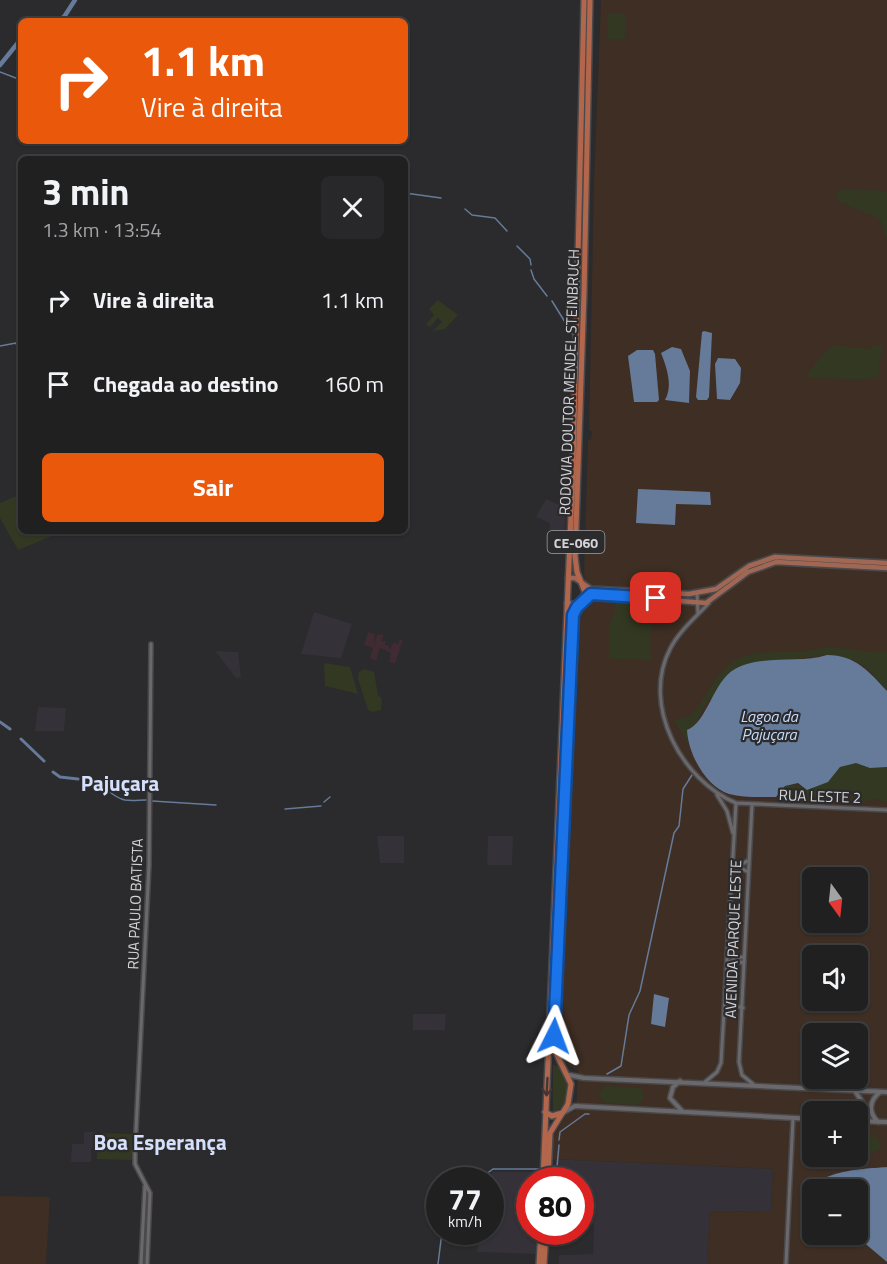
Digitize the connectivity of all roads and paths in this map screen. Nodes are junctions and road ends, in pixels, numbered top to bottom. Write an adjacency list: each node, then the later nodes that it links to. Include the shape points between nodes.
1 (584, 0): 5 (highway, RODOVIA DOUTOR MENDEL STEINBRUCH / CE-060, via 579,298)
2 (590, 0): 6 (highway, RODOVIA DOUTOR MENDEL STEINBRUCH / CE-060, via 575,556)
3 (887, 562): 7 (main road, via 775,556 749,566)
4 (887, 568): 10 (main road, via 776,562 748,572)
5 (568, 578): 6 (main road); 12 (highway, RODOVIA DOUTOR MENDEL STEINBRUCH / CE-060)
6 (583, 584): 8 (main road, via 591,589); 9 (highway, RODOVIA DOUTOR MENDEL STEINBRUCH / CE-060)
7 (712, 591): 8 (main road); 10 (street)
8 (697, 594): 11 (street)
9 (584, 600): 11 (main road, via 591,594); 12 (main road, via 576,605); 30 (highway, RODOVIA DOUTOR MENDEL STEINBRUCH / CE-060, via 573,615 571,640 554,1036)
10 (712, 600): 11 (main road); 13 (street)
11 (697, 601): 13 (street)
12 (567, 603): 31 (highway, RODOVIA DOUTOR MENDEL STEINBRUCH / CE-060)
13 (697, 616): 15 (street, via 669,652 661,678 661,702 673,742)
14 (151, 644): 50 (street, RUA PAULO BATISTA, via 149,865 135,1164)
15 (714, 791): 16 (street); 19 (street, via 727,811)
16 (736, 803): 17 (street); 19 (street, AVENIDA PARQUE LESTE)
17 (752, 805): 18 (street, RUA LESTE 2); 21 (street, AVENIDA PARQUE LESTE)
18 (887, 810)
19 (733, 835): 20 (street, AVENIDA PARQUE LESTE)
20 (732, 860): 21 (street, via 741,866); 23 (street, AVENIDA PARQUE LESTE)
21 (748, 860): 22 (street, AVENIDA PARQUE LESTE)
22 (748, 872): 23 (street, via 739,867); 25 (street, AVENIDA PARQUE LESTE)
23 (731, 874): 24 (street, AVENIDA PARQUE LESTE)
24 (727, 954): 25 (street); 26 (street, AVENIDA PARQUE LESTE)
25 (743, 957): 27 (street, AVENIDA PARQUE LESTE)
26 (727, 962): 27 (street); 28 (street, AVENIDA PARQUE LESTE)
27 (743, 963): 29 (street, AVENIDA PARQUE LESTE)
28 (725, 1002): 29 (street); 34 (street, AVENIDA PARQUE LESTE, via 721,1063)
29 (743, 1008): 35 (street, AVENIDA PARQUE LESTE, via 739,1069)
30 (563, 1067): 31 (highway, via 554,1062); 32 (highway, RODOVIA DOUTOR MENDEL STEINBRUCH / CE-060)
31 (547, 1068): 40 (highway, RODOVIA DOUTOR MENDEL STEINBRUCH / CE-060, one-way to 40)
32 (569, 1075): 33 (main road); 41 (highway, via 570,1099)
33 (681, 1081): 34 (main road); 42 (main road, via 673,1087 670,1098)
34 (705, 1082): 35 (main road)
35 (753, 1084): 36 (main road)
36 (855, 1091): 37 (main road); 39 (main road)
37 (881, 1092): 38 (main road); 46 (main road, via 871,1107)
38 (887, 1092)
39 (863, 1101)
40 (545, 1112): 41 (highway, via 552,1116); 48 (highway, RODOVIA DOUTOR MENDEL STEINBRUCH / CE-060)
41 (563, 1112): 42 (main road, via 575,1106); 49 (highway, via 550,1133)
42 (683, 1112): 43 (main road)
43 (793, 1118): 44 (main road); 59 (street)
44 (802, 1118)
45 (868, 1120): 46 (main road)
46 (878, 1122): 47 (main road)
47 (887, 1122)
48 (543, 1167)
49 (549, 1167)
50 (146, 1185): 51 (street); 52 (street)
51 (150, 1193): 52 (street); 56 (street)
52 (144, 1194): 55 (street)
53 (540, 1245): 57 (highway)
54 (545, 1245): 58 (highway)
55 (141, 1264)
56 (147, 1264)
57 (539, 1264)
58 (544, 1264)
59 (786, 1264)

